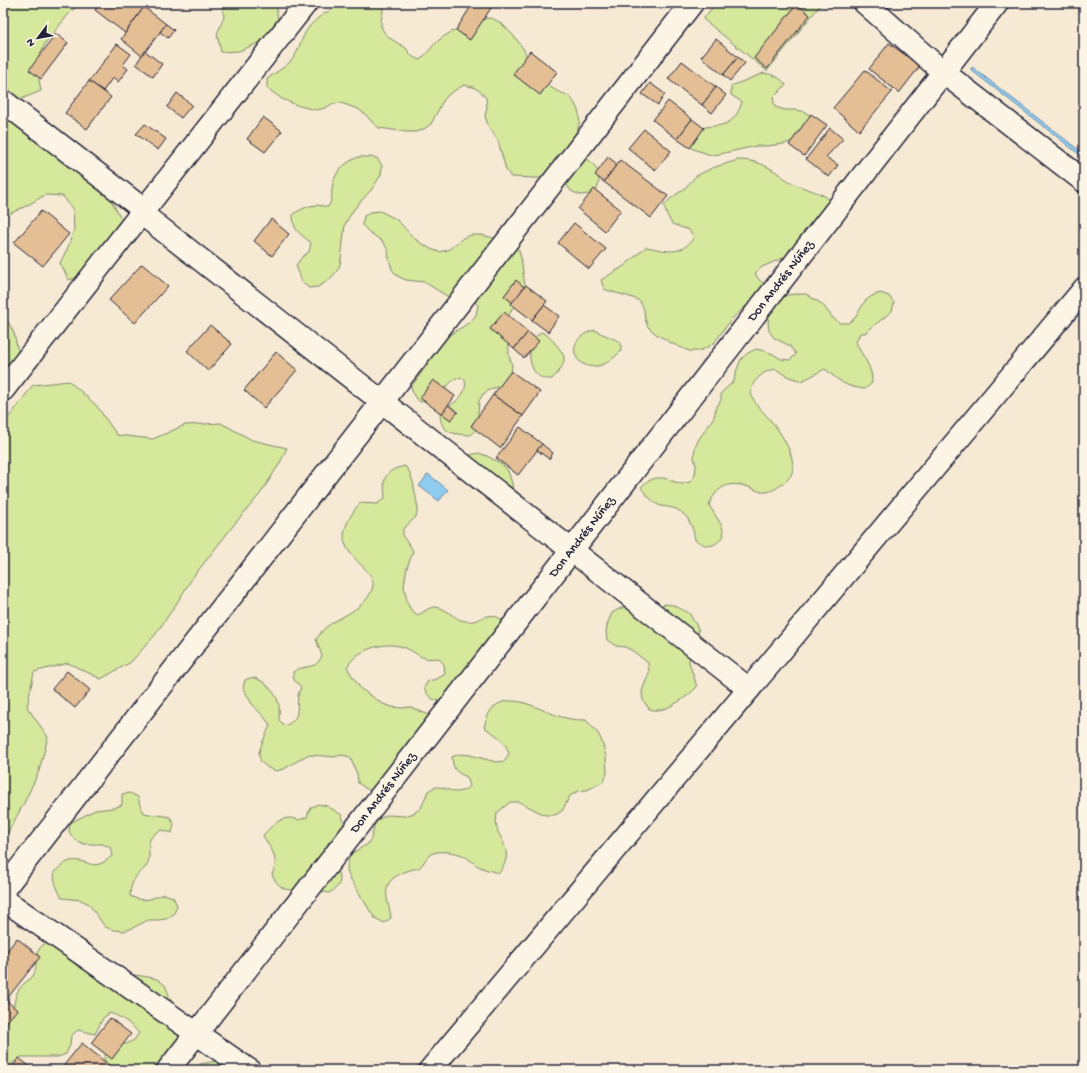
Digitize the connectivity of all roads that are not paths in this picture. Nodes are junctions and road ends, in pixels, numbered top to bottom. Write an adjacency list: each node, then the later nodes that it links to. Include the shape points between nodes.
1 (306, 3): 8 (street)
2 (692, 3): 11 (street)
3 (865, 3): 5 (street)
4 (997, 3): 5 (street, Don Andrés Núñez)
5 (943, 72): 7 (street); 12 (street, Don Andrés Núñez)
6 (3, 101): 8 (street)
7 (1084, 181)
8 (142, 212): 10 (street); 11 (street)
9 (1084, 289): 13 (street)
10 (3, 390)
11 (382, 402): 12 (street); 14 (street)
12 (572, 550): 13 (street); 16 (street, Don Andrés Núñez)
13 (750, 689): 19 (street)
14 (3, 890)
15 (3, 899): 16 (street)
16 (196, 1033): 17 (street, Don Andrés Núñez); 18 (street)
17 (168, 1070)
18 (249, 1070)
19 (430, 1070)

